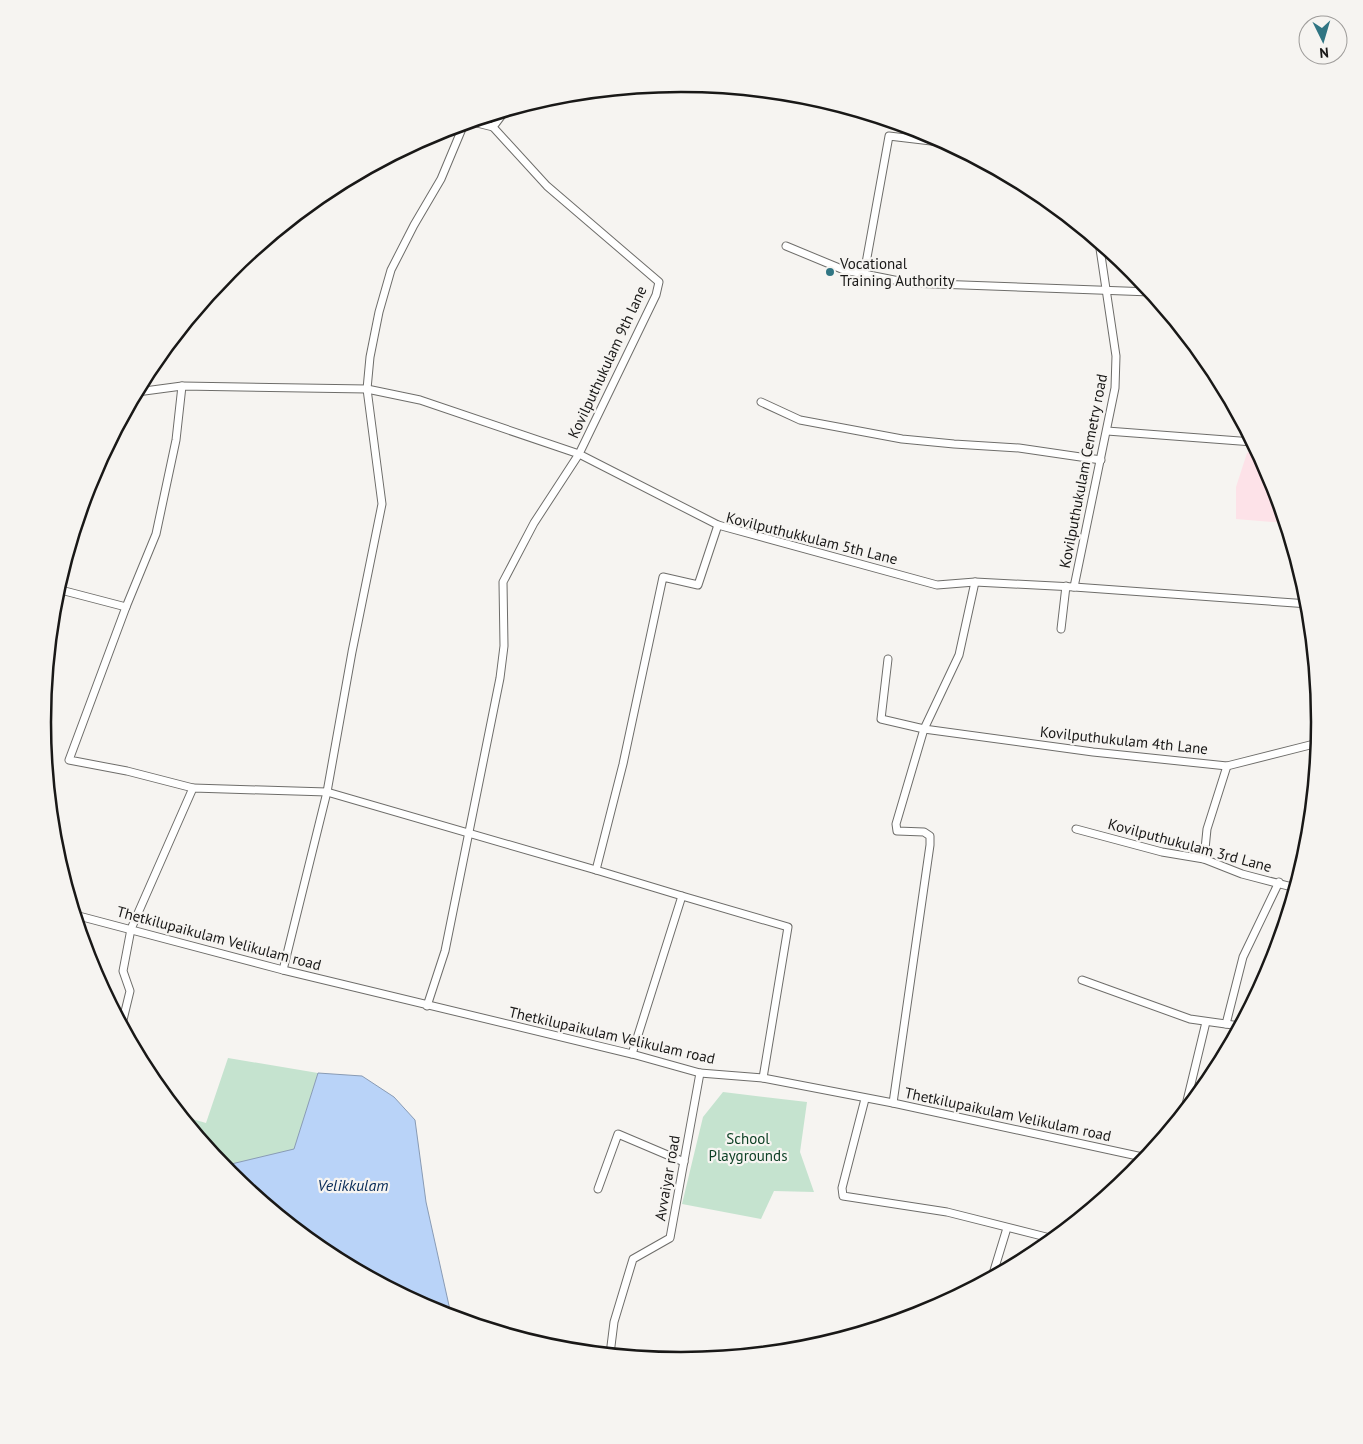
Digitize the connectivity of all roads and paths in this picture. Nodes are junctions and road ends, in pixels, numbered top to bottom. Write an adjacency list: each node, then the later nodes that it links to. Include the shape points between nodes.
1 (499, 119): 3 (street)
2 (482, 124): 3 (street)
3 (493, 127): 17 (street, Kovilputhukulam 9th lane, via 547,186 659,282 656,295)
4 (461, 132): 12 (street, via 441,179 392,270 370,357)
5 (923, 140): 8 (street, via 889,136)
6 (786, 246): 8 (street, via 844,270)
7 (1100, 251): 9 (street, Kovilputhukulam Cemetry road)
8 (864, 274): 9 (street, via 909,283)
9 (1107, 292): 10 (street); 15 (street, Kovilputhukulam Cemetry road, via 1116,356 1115,388)
10 (1142, 292)
11 (182, 386): 12 (street); 13 (street); 24 (street, via 176,440 156,534)
12 (367, 389): 17 (street, via 420,400); 31 (street, via 382,504)
13 (146, 391)
14 (761, 402): 18 (street, via 800,420 902,439 1019,448)
15 (1107, 431): 16 (street); 18 (street, Kovilputhukulam Cemetry road)
16 (1246, 441)
17 (579, 454): 19 (street, Kovilputhukulam 9th lane); 33 (street, via 534,523 503,582 504,646 500,678)
18 (1101, 460): 21 (street, Kovilputhukulam Cemetry road)
19 (718, 525): 20 (street, Kovilputhukkulam 5th Lane, via 937,585); 35 (street, Kovilputhukkulam 5th Lane, via 698,585 663,577 623,764)
20 (974, 582): 21 (street, Kovilputhukkulam 5th Lane); 27 (street, via 960,655)
21 (1070, 586): 23 (street, Kovilputhukkulam 5th Lane); 25 (street, Kovilputhukulam Cemetry road)
22 (65, 591): 24 (street)
23 (1301, 603)
24 (126, 607): 30 (street, via 69,760)
25 (1061, 629)
26 (888, 659): 27 (street, Kovilputhukulam 4th Lane, via 881,719)
27 (924, 729): 29 (street, Kovilputhukulam 4th Lane); 53 (street, via 896,824 897,831 924,832 930,836 930,845)
28 (1311, 745): 29 (street, Kovilputhukulam 4th Lane)
29 (1227, 766): 34 (street, via 1207,829)
30 (193, 788): 31 (street); 40 (street)
31 (328, 792): 33 (street); 41 (street)
32 (1076, 829): 34 (street, Kovilputhukulam 3rd Lane, via 1162,852)
33 (468, 831): 35 (street); 43 (street, via 445,950)
34 (1204, 859): 36 (street, Kovilputhukulam 3rd Lane, via 1242,874)
35 (596, 870): 38 (street)
36 (1279, 882): 37 (street, Kovilputhukulam 3rd Lane); 46 (street, via 1244,956)
37 (1290, 886)
38 (682, 896): 48 (street); 50 (street, via 788,927)
39 (83, 917): 40 (street, Thetkilupaikulam Velikulam road)
40 (131, 928): 41 (street, Thetkilupaikulam Velikulam road); 44 (street, via 122,971 130,991)
41 (283, 970): 43 (street, Thetkilupaikulam Velikulam road)
42 (1082, 980): 45 (street, via 1174,1014)
43 (427, 1006): 48 (street, Thetkilupaikulam Velikulam road)
44 (124, 1016)
45 (1206, 1022): 46 (street); 51 (street)
46 (1226, 1024): 47 (street)
47 (1234, 1025)
48 (632, 1054): 49 (street, Thetkilupaikulam Velikulam road)
49 (700, 1073): 50 (street, Thetkilupaikulam Velikulam road); 55 (street, Avvaiyar road)
50 (763, 1078): 52 (street, Thetkilupaikulam Velikulam road)
51 (1187, 1098)
52 (865, 1099): 53 (street, Thetkilupaikulam Velikulam road); 57 (street, via 842,1188 843,1196 947,1212)
53 (893, 1103): 54 (street, Thetkilupaikulam Velikulam road)
54 (1138, 1156)
55 (684, 1162): 56 (street, via 618,1134); 60 (street, Avvaiyar road, via 670,1238 633,1259 614,1322)
56 (598, 1189)
57 (1007, 1228): 58 (street); 59 (street)
58 (1045, 1237)
59 (994, 1269)
60 (611, 1348)

